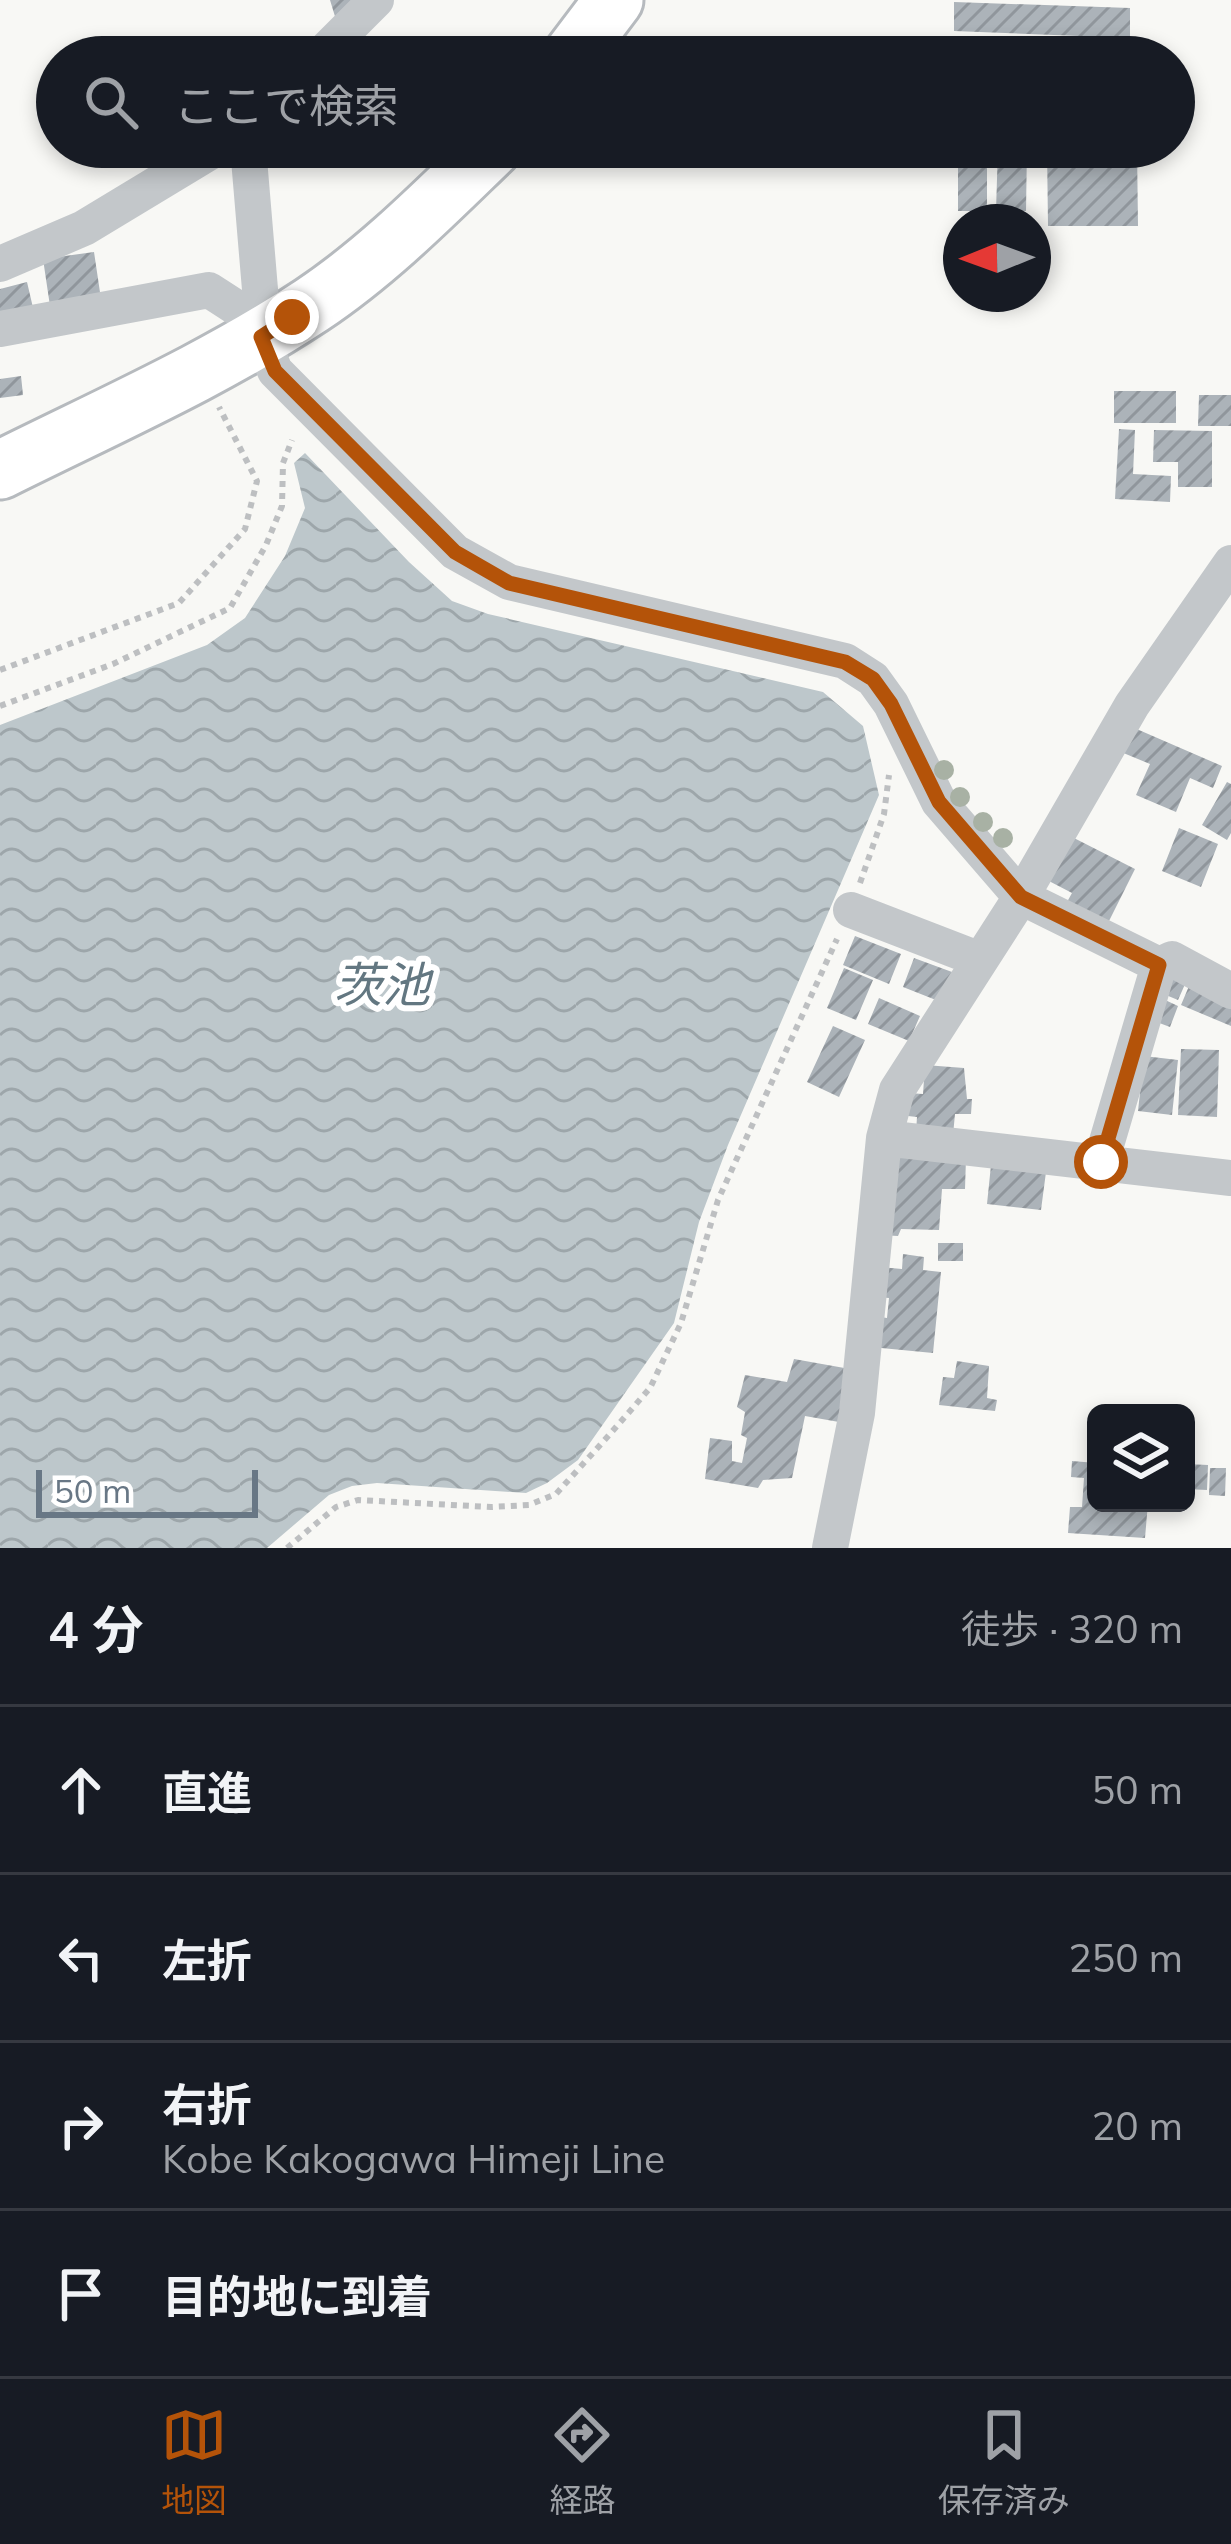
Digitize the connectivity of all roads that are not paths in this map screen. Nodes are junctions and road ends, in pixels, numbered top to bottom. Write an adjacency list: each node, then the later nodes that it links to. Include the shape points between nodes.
1 (376, 0): 3 (street)
2 (614, 0): 4 (main road)
3 (340, 36)
4 (587, 36)
5 (183, 168): 8 (street, via 83,228)
6 (250, 168): 10 (street)
7 (471, 168): 10 (main road, via 315,303)
8 (0, 264)
9 (0, 328): 10 (street, via 209,290)
10 (262, 331): 11 (main road); 13 (street, via 275,371 455,552 509,583 845,662 873,679 939,802)
11 (0, 470)
12 (1231, 562): 13 (street, via 1132,706)
13 (1021, 897): 15 (street); 16 (street)
14 (851, 910): 15 (street)
15 (978, 959): 18 (street, via 897,1090)
16 (1159, 965): 17 (street, via 1172,959); 19 (street)
17 (1231, 991)
18 (884, 1138): 19 (street); 21 (street, via 857,1413)
19 (1101, 1162): 20 (street)
20 (1231, 1178)
21 (830, 1548)

